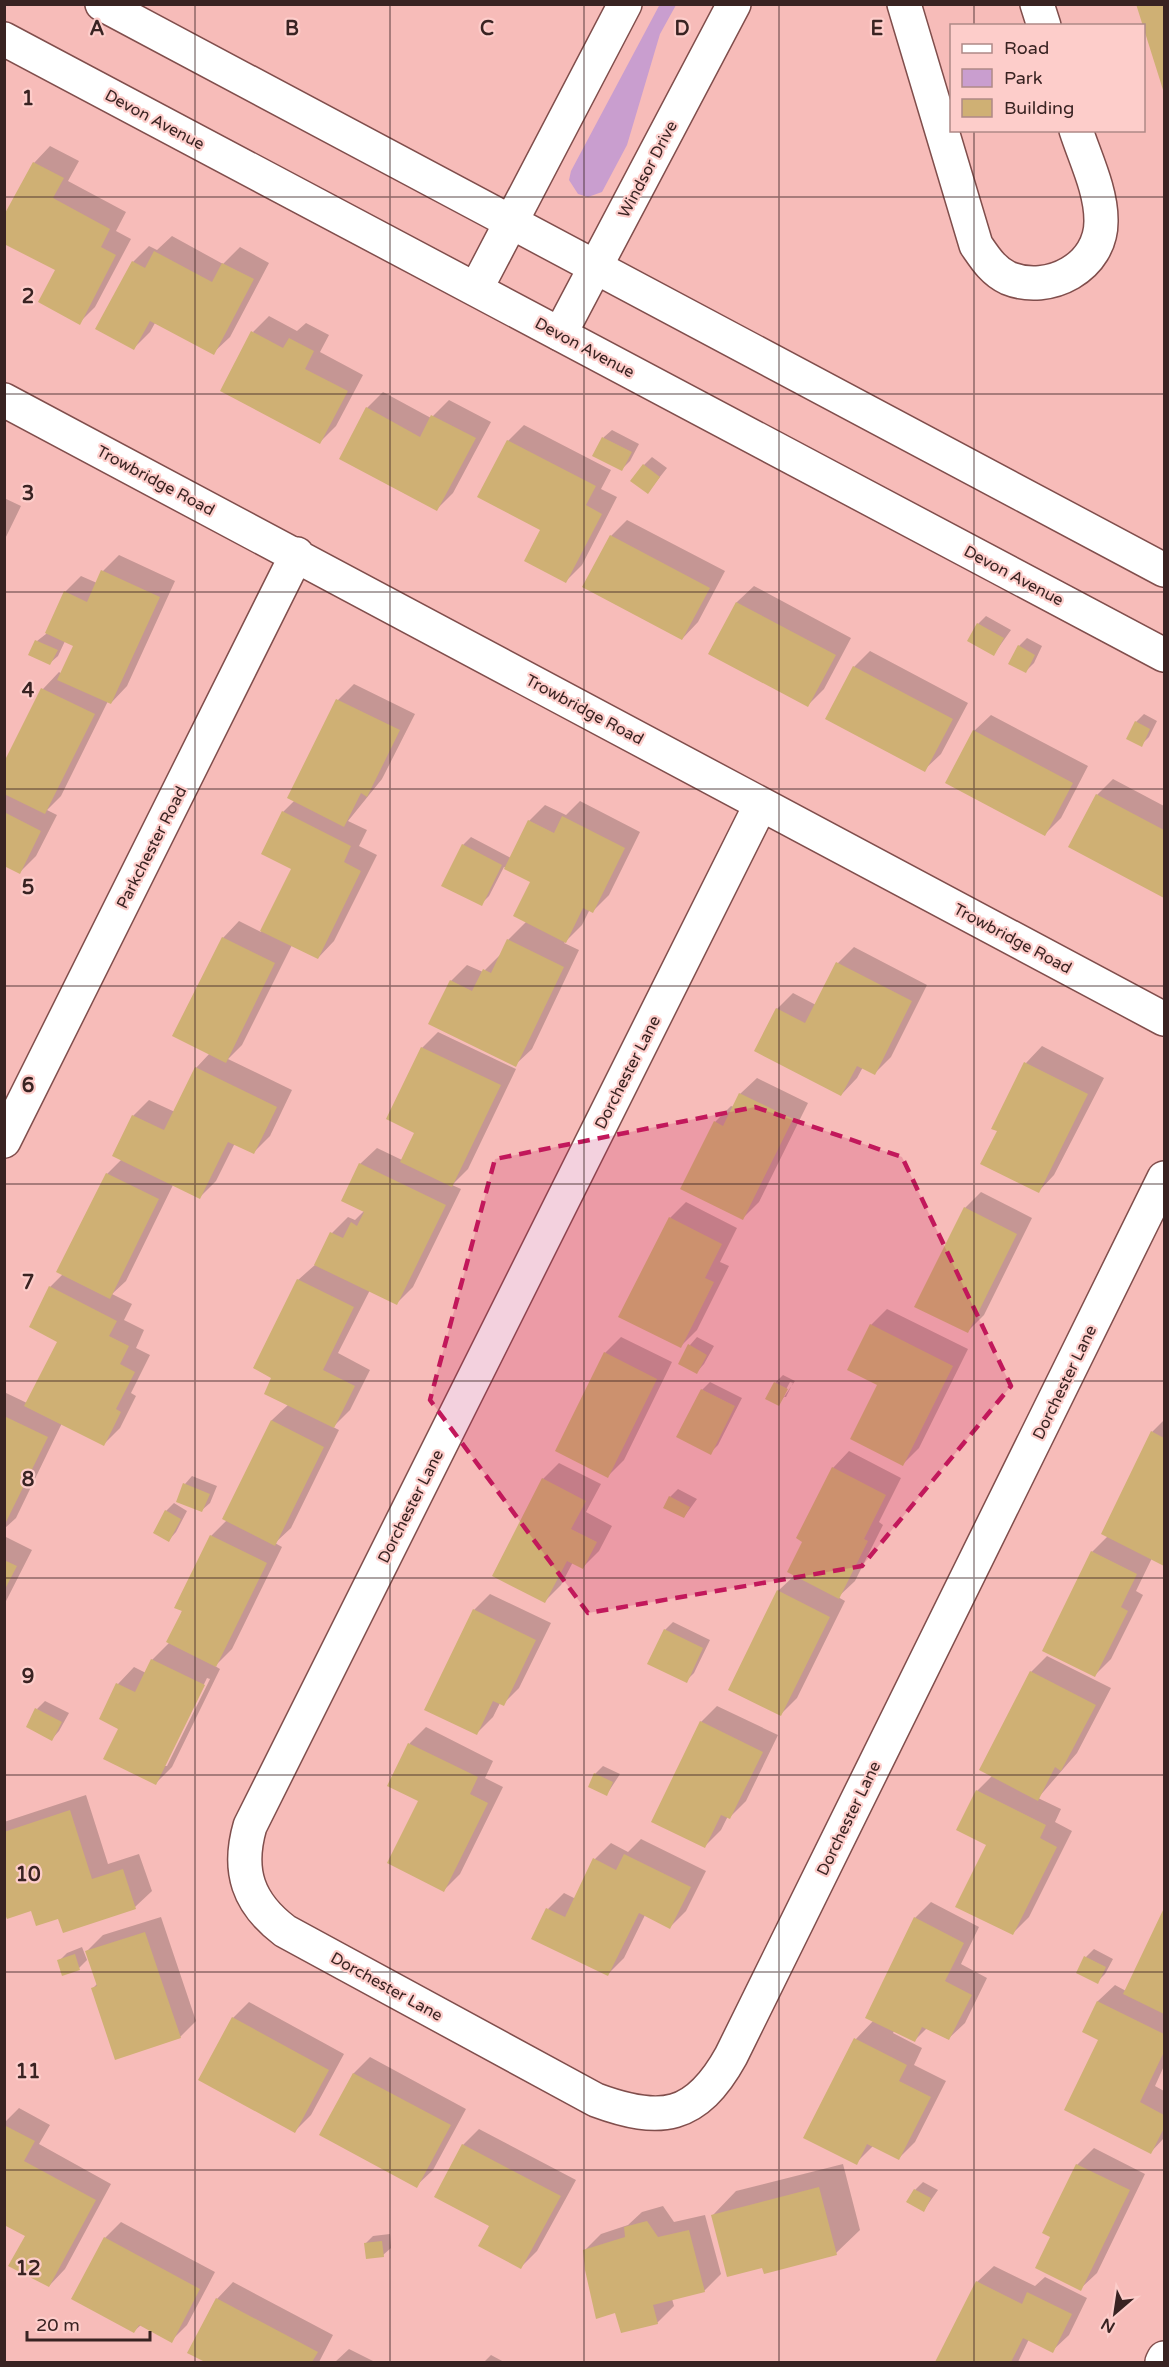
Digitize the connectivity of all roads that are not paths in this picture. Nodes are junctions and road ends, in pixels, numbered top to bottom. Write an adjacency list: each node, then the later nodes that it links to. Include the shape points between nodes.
1 (102, 4): 9 (street)
2 (625, 4): 9 (street)
3 (734, 4): 10 (street, Windsor Drive)
4 (904, 4): 8 (street, via 976,245 989,264 1006,277 1027,284 1049,283 1078,268 1097,242 1101,221 1098,199)
5 (1037, 4): 6 (street)
6 (1043, 24)
7 (4, 39): 11 (street, Devon Avenue)
8 (1077, 132)
9 (511, 222): 10 (street); 11 (street)
10 (595, 267): 12 (street, Windsor Drive); 15 (street)
11 (476, 290): 12 (street, Devon Avenue)
12 (560, 334): 16 (street, Devon Avenue)
13 (4, 400): 14 (street, Trowbridge Road)
14 (297, 554): 17 (street, Trowbridge Road); 19 (street, Parkchester Road)
15 (1164, 570)
16 (1164, 656)
17 (761, 804): 18 (street, Trowbridge Road); 20 (street, Dorchester Lane, via 250,1826 243,1850 245,1875 268,1918 285,1931 596,2100 648,2114 672,2112 705,2094 731,2056)
18 (1164, 1019)
19 (4, 1141)
20 (1164, 1178)
21 (1164, 2358): 22 (street)
22 (1162, 2362)

